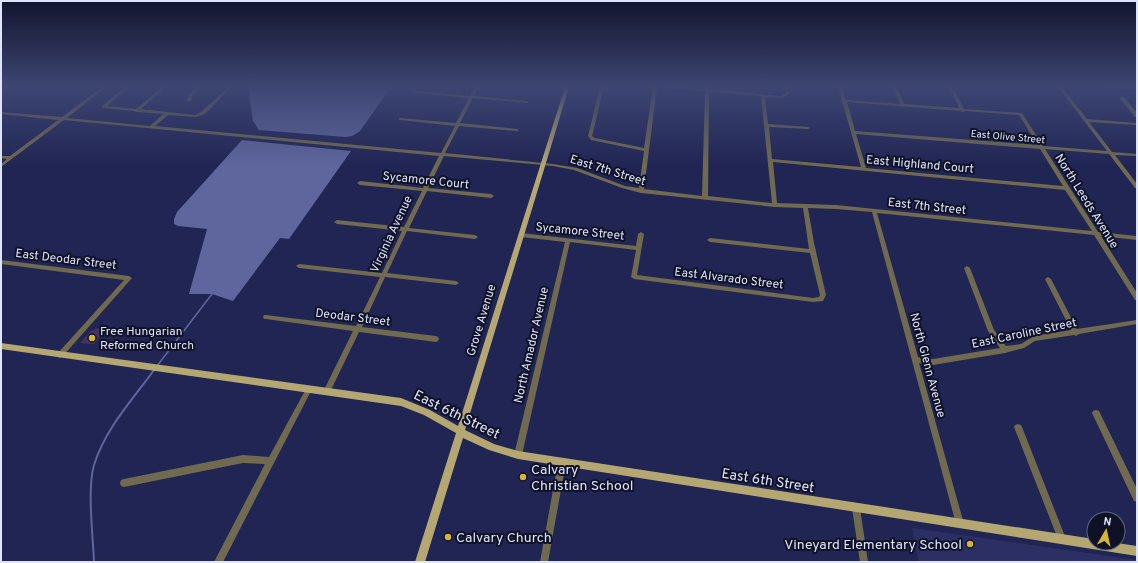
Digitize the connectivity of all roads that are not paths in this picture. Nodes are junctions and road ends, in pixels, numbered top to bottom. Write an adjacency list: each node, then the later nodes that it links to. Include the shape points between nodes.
1 (4, 113): 15 (street, East 7th Street)
2 (69, 113): 15 (street)
3 (159, 113): 14 (street)
4 (201, 113): 14 (street)
5 (463, 113): 18 (street, Virginia Avenue)
6 (559, 113): 33 (main road, Grove Avenue)
7 (596, 113): 26 (street, via 590,136 593,139)
8 (651, 113): 26 (street)
9 (707, 113): 42 (street)
10 (765, 113): 20 (street)
11 (849, 113): 24 (street)
12 (1006, 113): 25 (street, North Leeds Avenue, via 1020,114)
13 (1081, 113): 17 (street)
14 (166, 114): 21 (street)
15 (61, 119): 21 (street, East 7th Street); 31 (street)
16 (400, 119): 18 (street)
17 (1087, 120): 19 (street); 27 (street)
18 (458, 124): 23 (street); 28 (street, Virginia Avenue)
19 (1137, 124)
20 (767, 125): 22 (street); 32 (street)
21 (151, 127): 28 (street, East 7th Street)
22 (808, 128)
23 (517, 130)
24 (854, 132): 25 (street, East Olive Street); 35 (street)
25 (1042, 148): 27 (street, East Olive Street); 38 (street, North Leeds Avenue)
26 (646, 150): 40 (street)
27 (1112, 153): 29 (street, East Olive Street); 37 (street)
28 (442, 155): 33 (street, East 7th Street); 39 (street, Virginia Avenue)
29 (1137, 155)
30 (1, 157): 31 (street)
31 (11, 158): 34 (street)
32 (771, 160): 35 (street, East Highland Court); 43 (street)
33 (543, 164): 40 (street, East 7th Street, via 575,169); 50 (main road, Grove Avenue)
34 (1, 166)
35 (864, 169): 38 (street, East Highland Court)
36 (360, 183): 39 (street, Sycamore Court)
37 (1137, 187)
38 (1066, 188): 49 (street, North Leeds Avenue)
39 (425, 190): 41 (street, Sycamore Court); 47 (street, Virginia Avenue)
40 (641, 191): 42 (street, East 7th Street)
41 (491, 196)
42 (705, 198): 43 (street, East 7th Street)
43 (775, 205): 44 (street, East 7th Street)
44 (805, 207): 45 (street, East 7th Street); 56 (street)
45 (874, 211): 49 (street, East 7th Street); 72 (street, North Glenn Avenue)
46 (337, 222): 47 (street)
47 (405, 230): 51 (street); 60 (street, Virginia Avenue)
48 (641, 234): 55 (street)
49 (1095, 234): 52 (street, East 7th Street); 63 (street, North Leeds Avenue)
50 (521, 236): 54 (street, Sycamore Street); 77 (main road, Grove Avenue)
51 (475, 237)
52 (1137, 238)
53 (710, 240): 56 (street)
54 (568, 241): 55 (street, Sycamore Street); 78 (street, North Amador Avenue)
55 (638, 248): 56 (street, East Alvarado Street, via 634,277 813,300 821,299 823,295)
56 (813, 251)
57 (1, 262): 71 (street, East Deodar Street, via 129,278)
58 (299, 266): 60 (street)
59 (966, 268): 70 (street, via 991,331)
60 (384, 276): 62 (street); 66 (street, Virginia Avenue)
61 (1048, 279): 67 (street)
62 (456, 283)
63 (1137, 298)
64 (266, 317): 66 (street, Deodar Street)
65 (1137, 322): 67 (street, East Caroline Street)
66 (358, 328): 68 (street, Deodar Street); 74 (street, Virginia Avenue)
67 (1076, 333): 70 (street, East Caroline Street, via 1034,339 1022,346)
68 (436, 339)
69 (1, 346): 71 (main road, East 6th Street)
70 (1005, 350): 72 (street, East Caroline Street, via 933,362)
71 (60, 355): 73 (main road, East 6th Street)
72 (916, 360): 84 (street, North Glenn Avenue)
73 (309, 389): 74 (main road, East 6th Street); 79 (street)
74 (327, 392): 77 (main road, East 6th Street, via 411,405)
75 (1096, 413): 82 (street)
76 (1018, 427): 85 (street)
77 (460, 431): 78 (main road, East 6th Street, via 493,448); 88 (main road, Grove Avenue)
78 (518, 455): 80 (main road, East 6th Street)
79 (270, 461): 81 (street, via 243,459); 87 (street)
80 (562, 462): 83 (main road, East 6th Street); 89 (street)
81 (124, 483)
82 (1137, 498)
83 (856, 508): 84 (main road, East 6th Street); 90 (street)
84 (960, 524): 85 (main road, East 6th Street)
85 (1062, 539): 86 (main road, East 6th Street)
86 (1137, 551)
87 (218, 562)
88 (420, 562)
89 (544, 562)
90 (864, 562)

